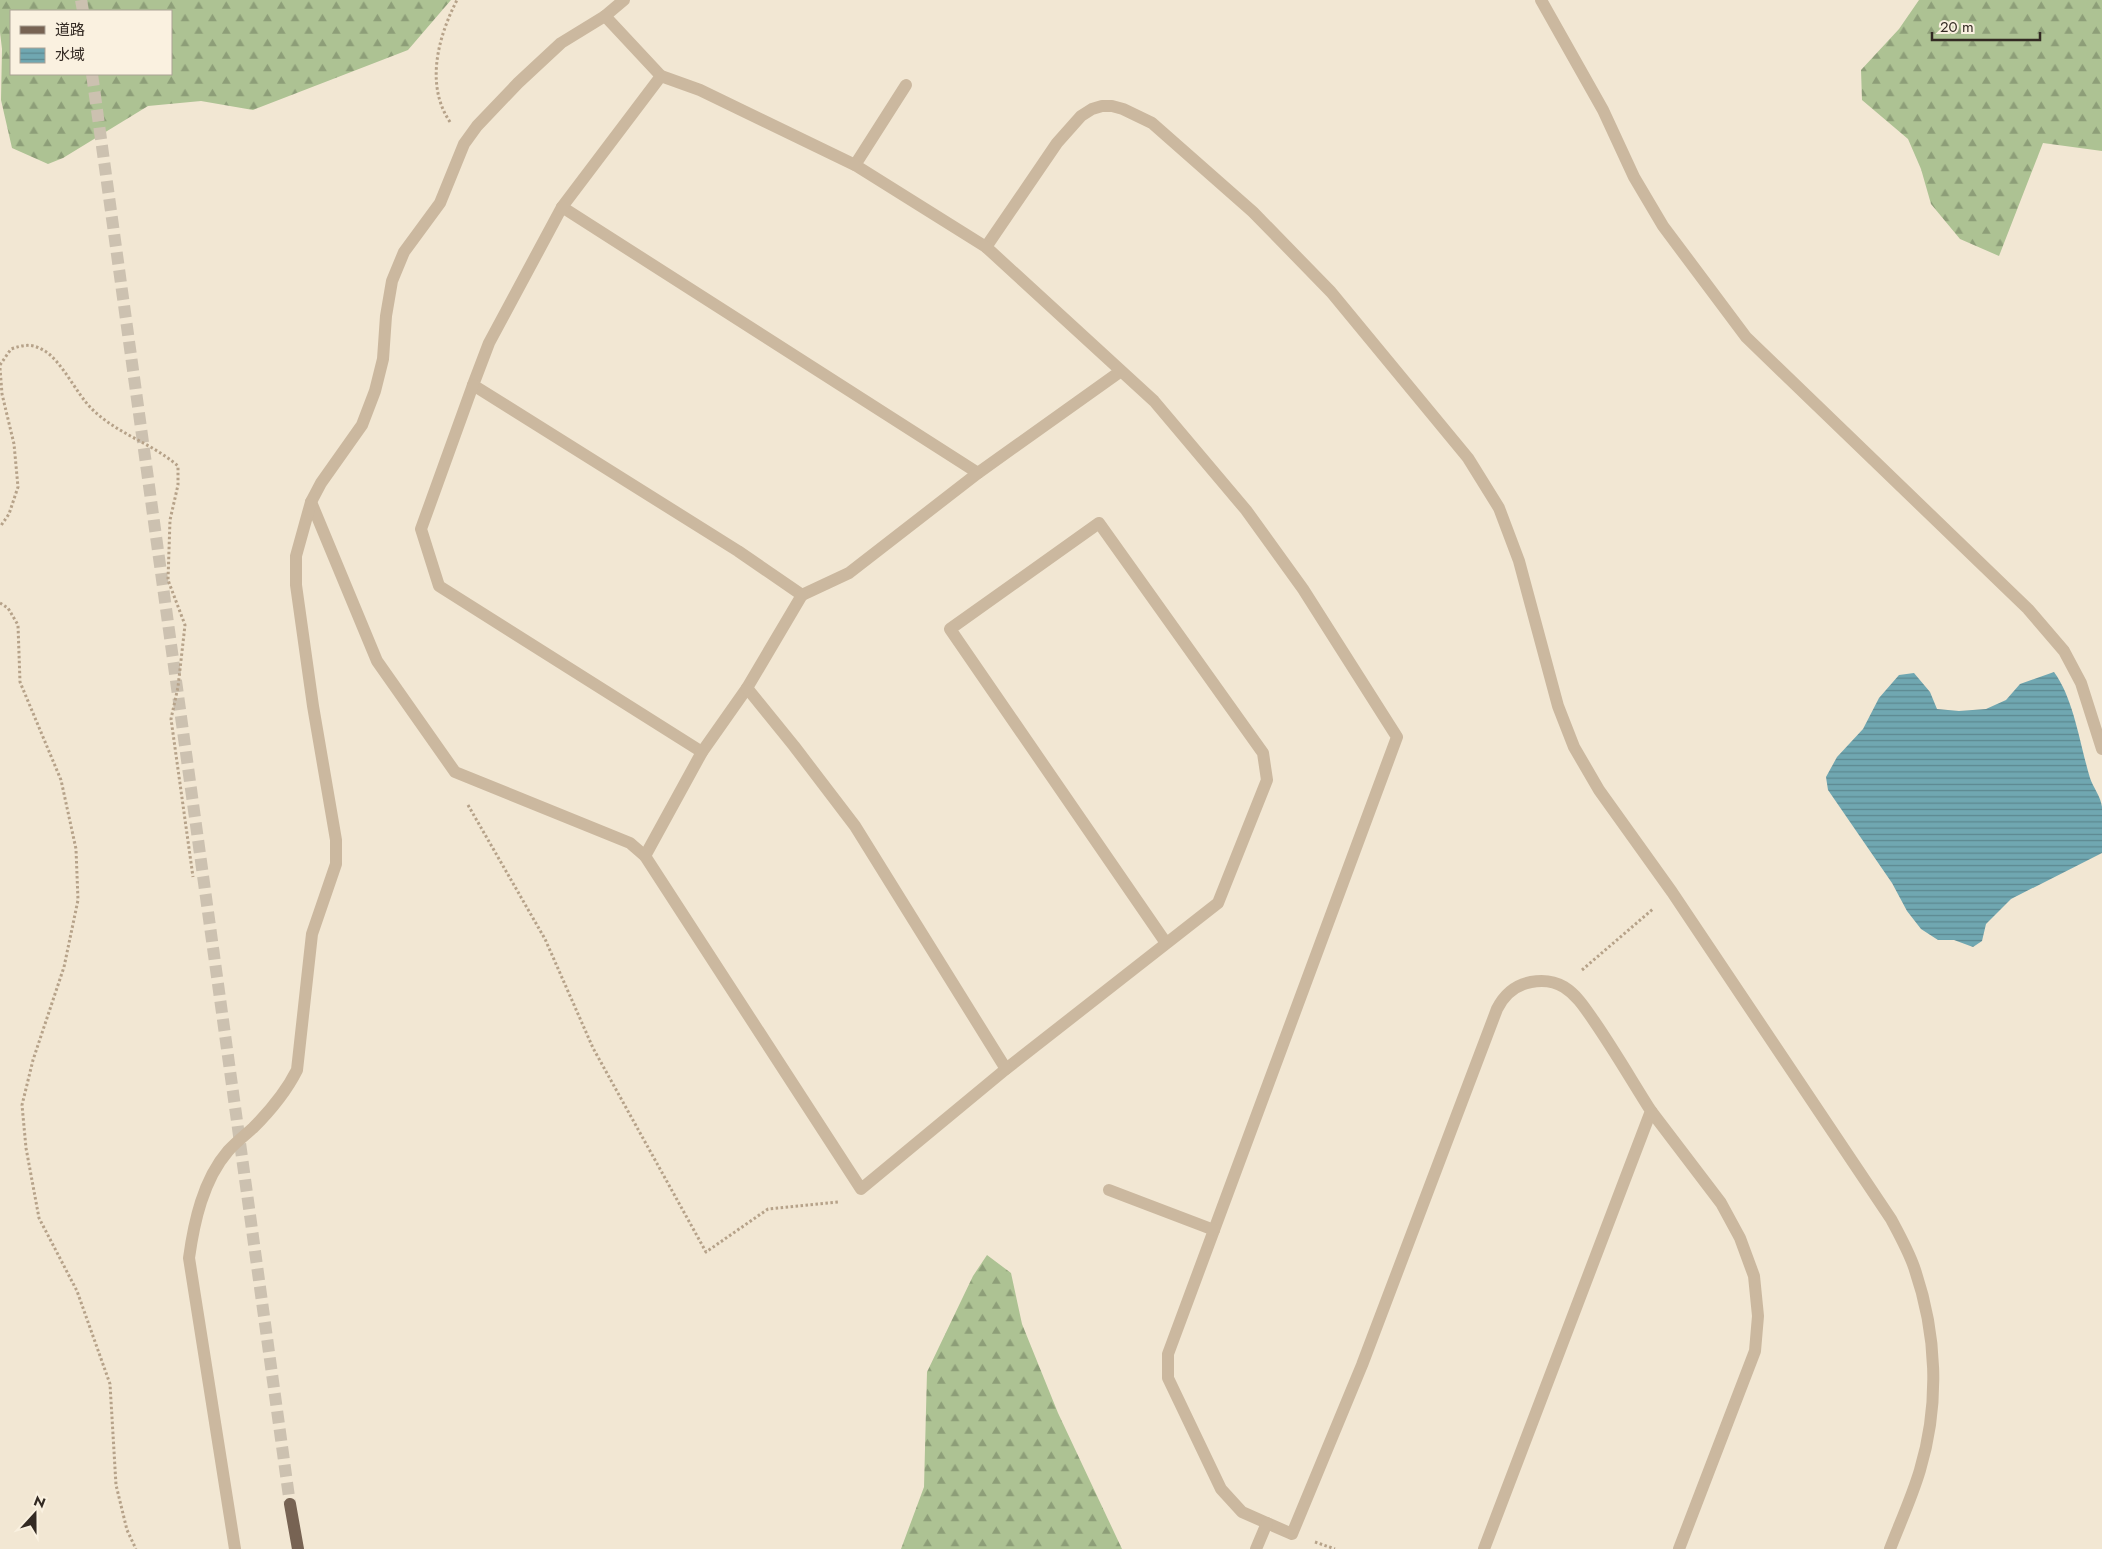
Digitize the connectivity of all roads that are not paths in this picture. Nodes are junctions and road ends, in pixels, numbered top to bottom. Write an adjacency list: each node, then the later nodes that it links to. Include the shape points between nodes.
1 (624, 0): 3 (street)
2 (1541, 0): 15 (street, via 1603,110 1634,177 1663,226 1700,276 1746,337 2028,609 2064,651 2082,683)
3 (604, 16): 4 (street); 12 (street, via 561,43 518,83 464,144 440,203 404,252 392,281 383,359 376,391 362,425 320,483)
4 (661, 76): 6 (street, via 700,90); 7 (street)
5 (906, 85): 6 (street)
6 (855, 165): 8 (street)
7 (562, 207): 10 (street, via 489,343); 11 (street)
8 (986, 247): 9 (street); 30 (street, via 1071,125 1092,109 1102,106 1123,109 1152,123 1253,212 1331,292 1468,458 1499,508 1519,561 1558,706 1574,747 1598,790 1672,892 1891,1219 1914,1266 1929,1324 1934,1368 1931,1420 1920,1471)
9 (1121, 371): 11 (street); 22 (street, via 1154,401 1246,510 1303,589 1397,737)
10 (473, 385): 13 (street, via 738,551); 16 (street, via 421,528 439,586)
11 (978, 473): 13 (street, via 849,573)
12 (311, 502): 17 (street, via 377,661 455,772 630,844); 25 (street, via 296,556 296,585 336,840 336,864 312,934 297,1070 287,1090 227,1152 214,1174 202,1199 189,1258)
13 (802, 595): 14 (street)
14 (747, 688): 16 (street); 19 (street, via 855,826)
15 (2102, 750)
16 (702, 752): 17 (street)
17 (645, 856): 19 (street, via 861,1189)
18 (1166, 943): 18 (street, via 1218,903 1267,780 1266,771 1263,753 1100,523 950,629); 19 (street)
19 (1006, 1070)
20 (1651, 1111): 24 (street, via 1576,995 1548,981 1525,983 1511,990 1500,1002 1362,1365 1292,1534); 28 (street); 29 (street, via 1720,1203 1740,1238 1754,1276 1758,1316 1755,1351)
21 (1109, 1190): 22 (street)
22 (1214, 1230): 24 (street, via 1168,1354 1168,1378 1221,1489 1242,1512)
23 (290, 1504): 26 (main road)
24 (1267, 1523): 27 (street)
25 (235, 1549)
26 (298, 1549)
27 (1256, 1549)
28 (1484, 1549)
29 (1679, 1549)
30 (1890, 1549)

